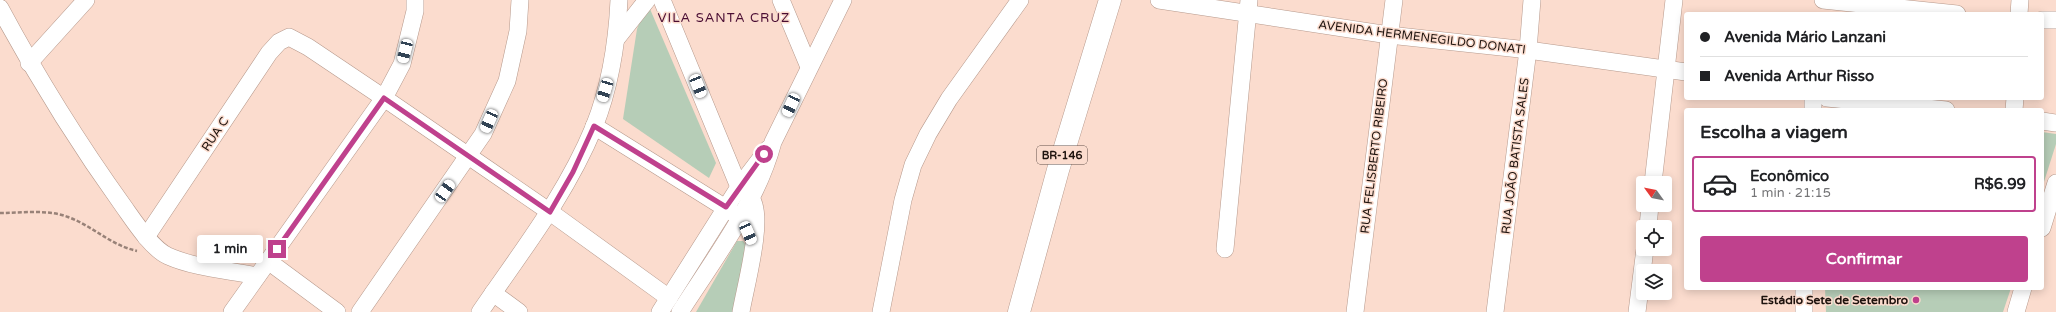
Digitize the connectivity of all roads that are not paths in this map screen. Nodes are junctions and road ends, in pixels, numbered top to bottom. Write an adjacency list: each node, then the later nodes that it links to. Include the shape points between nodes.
1 (86, 0): 27 (street)
2 (415, 0): 31 (street, via 415,11 402,64)
3 (520, 0): 38 (street, via 518,31 507,80 483,134)
4 (619, 0): 25 (street)
5 (647, 0): 25 (street)
6 (662, 0): 41 (street)
7 (781, 0): 28 (street)
8 (843, 0): 28 (street)
9 (1020, 0): 64 (street, via 949,99 913,165)
10 (1110, 0): 65 (main road, BR-146, via 1058,170)
11 (1159, 0): 17 (street, AVENIDA HERMENEGILDO DONATI)
12 (1394, 0): 24 (street, RUA FELISBERTO RIBEIRO)
13 (1532, 0): 26 (street, RUA JOÃO BATISTA SALES)
14 (1674, 0): 29 (street)
15 (1823, 0): 19 (street); 20 (street)
16 (2020, 0): 21 (street)
17 (1249, 7): 24 (street, AVENIDA HERMENEGILDO DONATI); 49 (street)
18 (0, 8): 27 (street)
19 (1822, 12)
20 (1938, 12)
21 (2019, 12)
22 (2044, 20): 23 (street)
23 (2056, 20)
24 (1389, 35): 26 (street, AVENIDA HERMENEGILDO DONATI); 66 (street, RUA FELISBERTO RIBEIRO)
25 (617, 38): 36 (street, via 609,78)
26 (1528, 50): 29 (street, AVENIDA HERMENEGILDO DONATI); 67 (street, RUA JOÃO BATISTA SALES)
27 (29, 63): 47 (street)
28 (809, 67): 37 (street)
29 (1667, 69): 30 (street, AVENIDA HERMENEGILDO DONATI); 39 (street)
30 (1684, 72)
31 (384, 98): 38 (street); 47 (street, RUA C, via 308,47 289,38 279,42 269,53); 51 (street)
32 (1846, 100): 33 (street)
33 (1926, 108)
34 (2044, 121): 35 (street)
35 (2056, 123)
36 (594, 126): 43 (street); 44 (street, via 573,172)
37 (773, 142): 41 (street); 42 (street, via 768,164)
38 (469, 157): 44 (street); 59 (street)
39 (1654, 176)
40 (2056, 183): 46 (street)
41 (739, 187): 42 (street); 43 (street)
42 (751, 199): 45 (street); 48 (street, via 756,211)
43 (726, 207): 45 (street); 56 (street)
44 (550, 212): 55 (street); 56 (street)
45 (740, 217): 48 (street); 62 (street)
46 (2044, 222)
47 (142, 244): 52 (street, via 167,256 193,264)
48 (753, 246): 63 (street)
49 (1225, 249)
50 (1644, 256): 68 (street)
51 (268, 261): 52 (street); 58 (street)
52 (257, 276): 57 (street)
53 (1804, 290): 69 (street)
54 (2022, 290): 70 (street)
55 (493, 293): 60 (street); 61 (street)
56 (665, 305)
57 (232, 312)
58 (337, 312)
59 (360, 312)
60 (480, 312)
61 (519, 312)
62 (680, 312)
63 (741, 312)
64 (882, 312)
65 (1019, 312)
66 (1355, 312)
67 (1495, 312)
68 (1637, 312)
69 (1804, 312)
70 (2016, 312)

